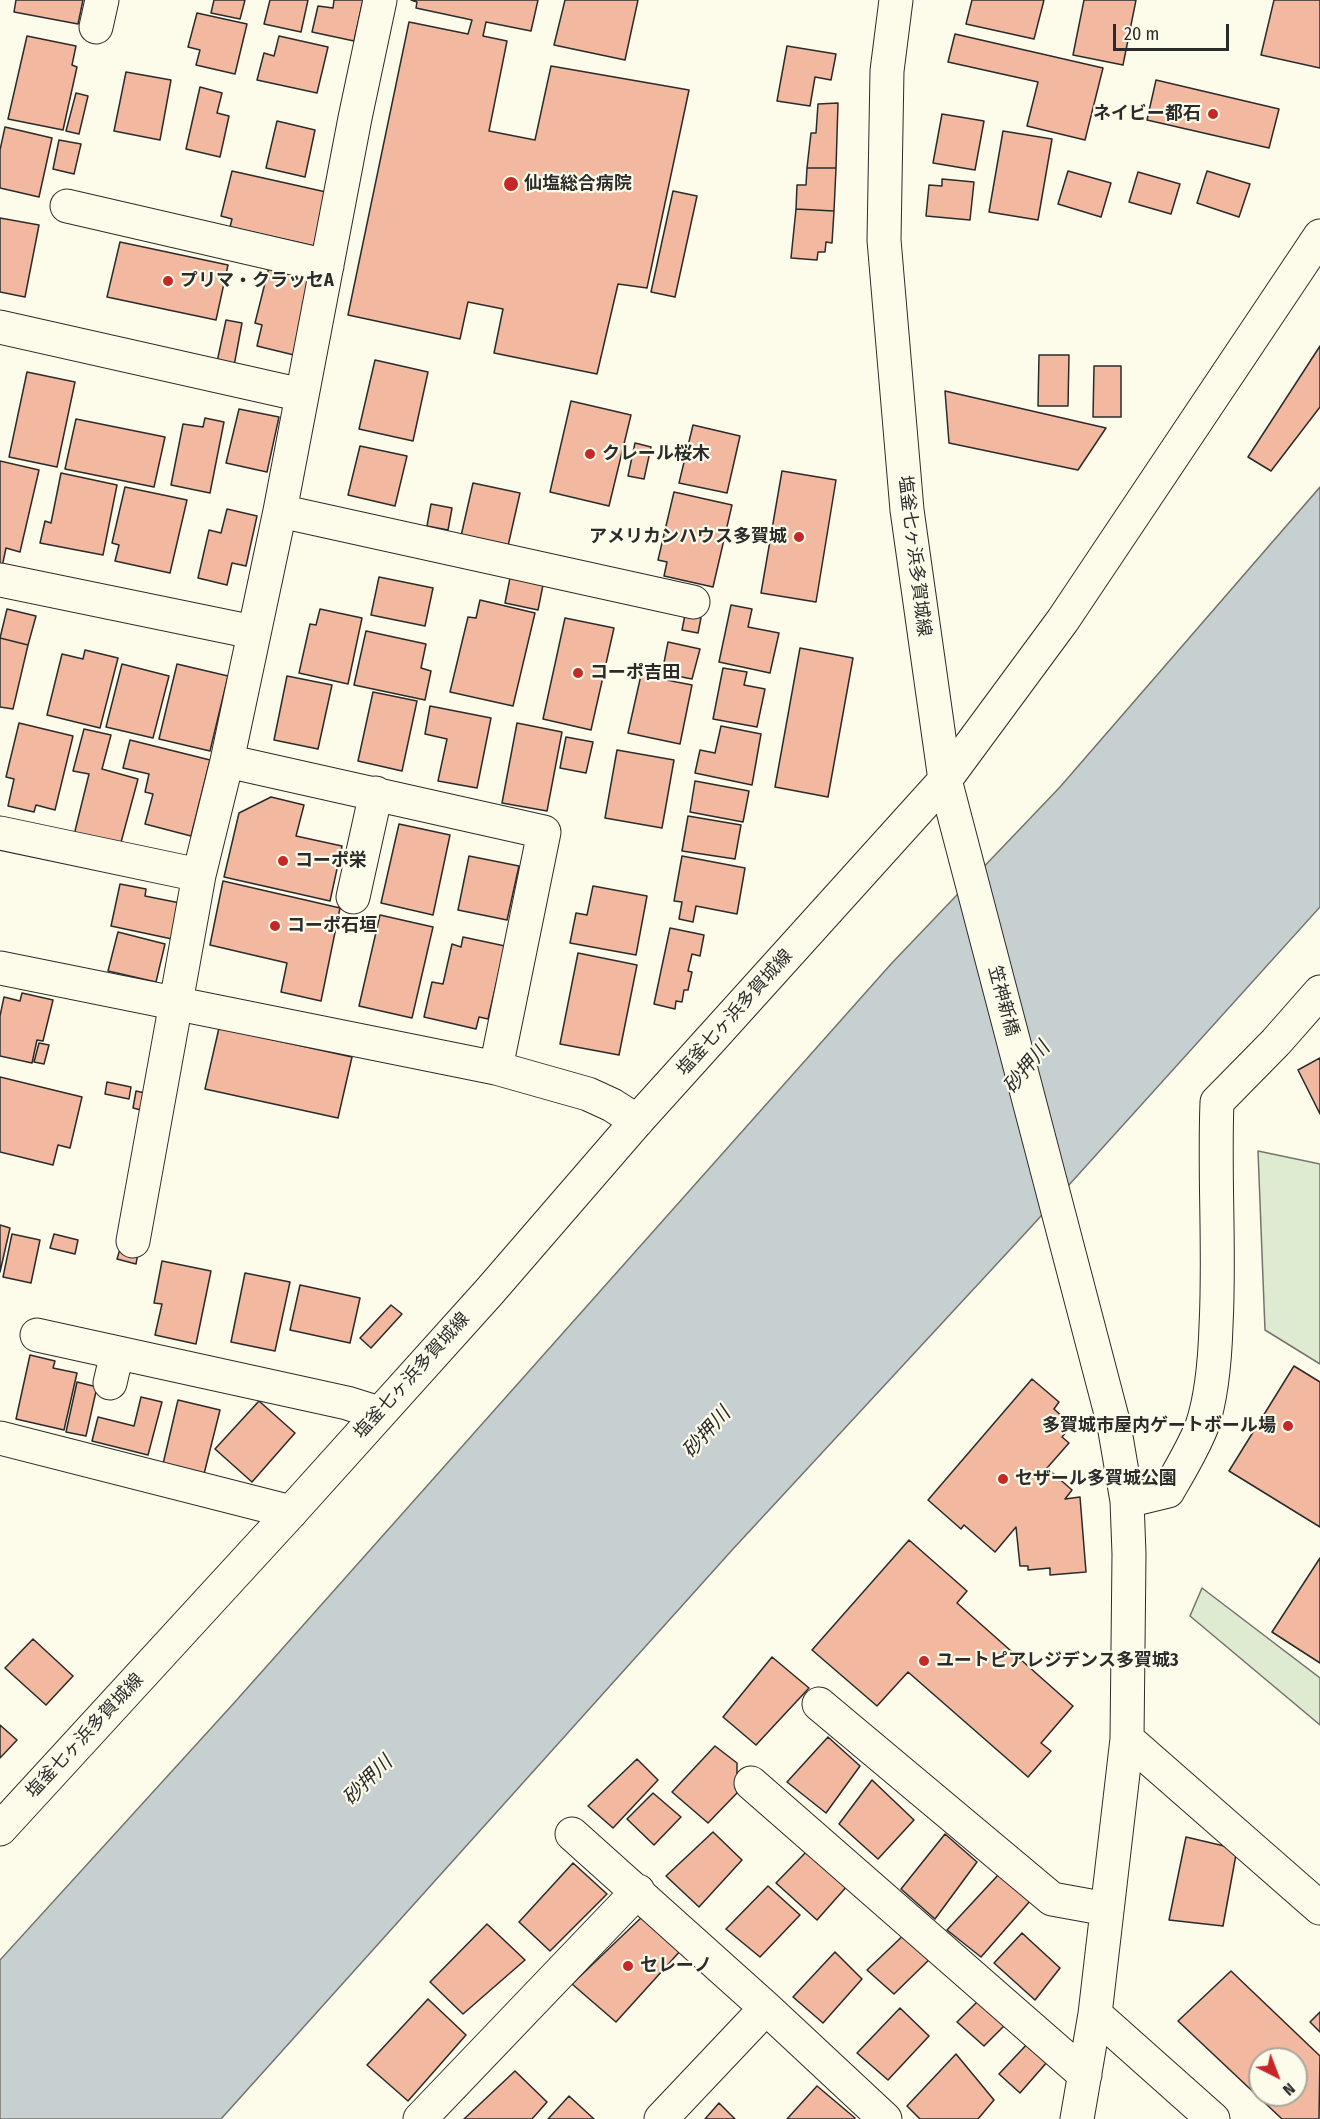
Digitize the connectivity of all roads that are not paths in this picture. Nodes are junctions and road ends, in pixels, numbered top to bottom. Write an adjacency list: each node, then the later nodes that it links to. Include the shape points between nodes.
1 (380, 0): 5 (street)
2 (896, 0): 13 (street, 塩釜七ヶ浜多賀城線, via 886,71 884,240 907,510)
3 (67, 206): 5 (street)
4 (1320, 236): 13 (street, via 1063,620)
5 (327, 266): 7 (street)
6 (0, 327): 7 (street)
7 (302, 395): 8 (street)
8 (280, 511): 10 (street); 11 (street)
9 (0, 580): 11 (street)
10 (693, 602)
11 (253, 632): 12 (street)
12 (226, 761): 14 (street); 16 (street)
13 (945, 780): 22 (street, 塩釜七ヶ浜多賀城線); 27 (street, 笠神新橋, via 1114,1425)
14 (376, 793): 17 (street); 21 (street, via 544,832)
15 (0, 833): 16 (street)
16 (199, 875): 20 (street)
17 (353, 897)
18 (0, 968): 20 (street)
19 (1320, 992): 27 (street, via 1217,1102 1217,1311 1214,1366 1202,1425 1168,1491)
20 (176, 1003): 21 (street); 23 (street)
21 (496, 1068): 22 (street, via 588,1094)
22 (637, 1121): 25 (street, 塩釜七ヶ浜多賀城線)
23 (133, 1241)
24 (37, 1335): 25 (street, via 114,1368 347,1403)
25 (379, 1413): 28 (street, 塩釜七ヶ浜多賀城線)
26 (0, 1438): 28 (street)
27 (1127, 1501): 30 (street, 笠神新橋)
28 (291, 1512): 32 (street, 塩釜七ヶ浜多賀城線)
29 (819, 1704): 36 (street, via 1052,1899)
30 (1127, 1739): 35 (street); 36 (street, 笠神新橋)
31 (751, 1783): 39 (street)
32 (0, 1828)
33 (572, 1834): 34 (street)
34 (638, 1891): 37 (street); 40 (street)
35 (1320, 1908)
36 (1107, 1909): 38 (street, 笠神新橋)
37 (766, 2008): 41 (street); 42 (street)
38 (1095, 2014): 39 (street, 笠神新橋); 44 (street)
39 (1085, 2074): 43 (street, 笠神新橋)
40 (420, 2119)
41 (661, 2119)
42 (885, 2119)
43 (1077, 2119)
44 (1213, 2119)

